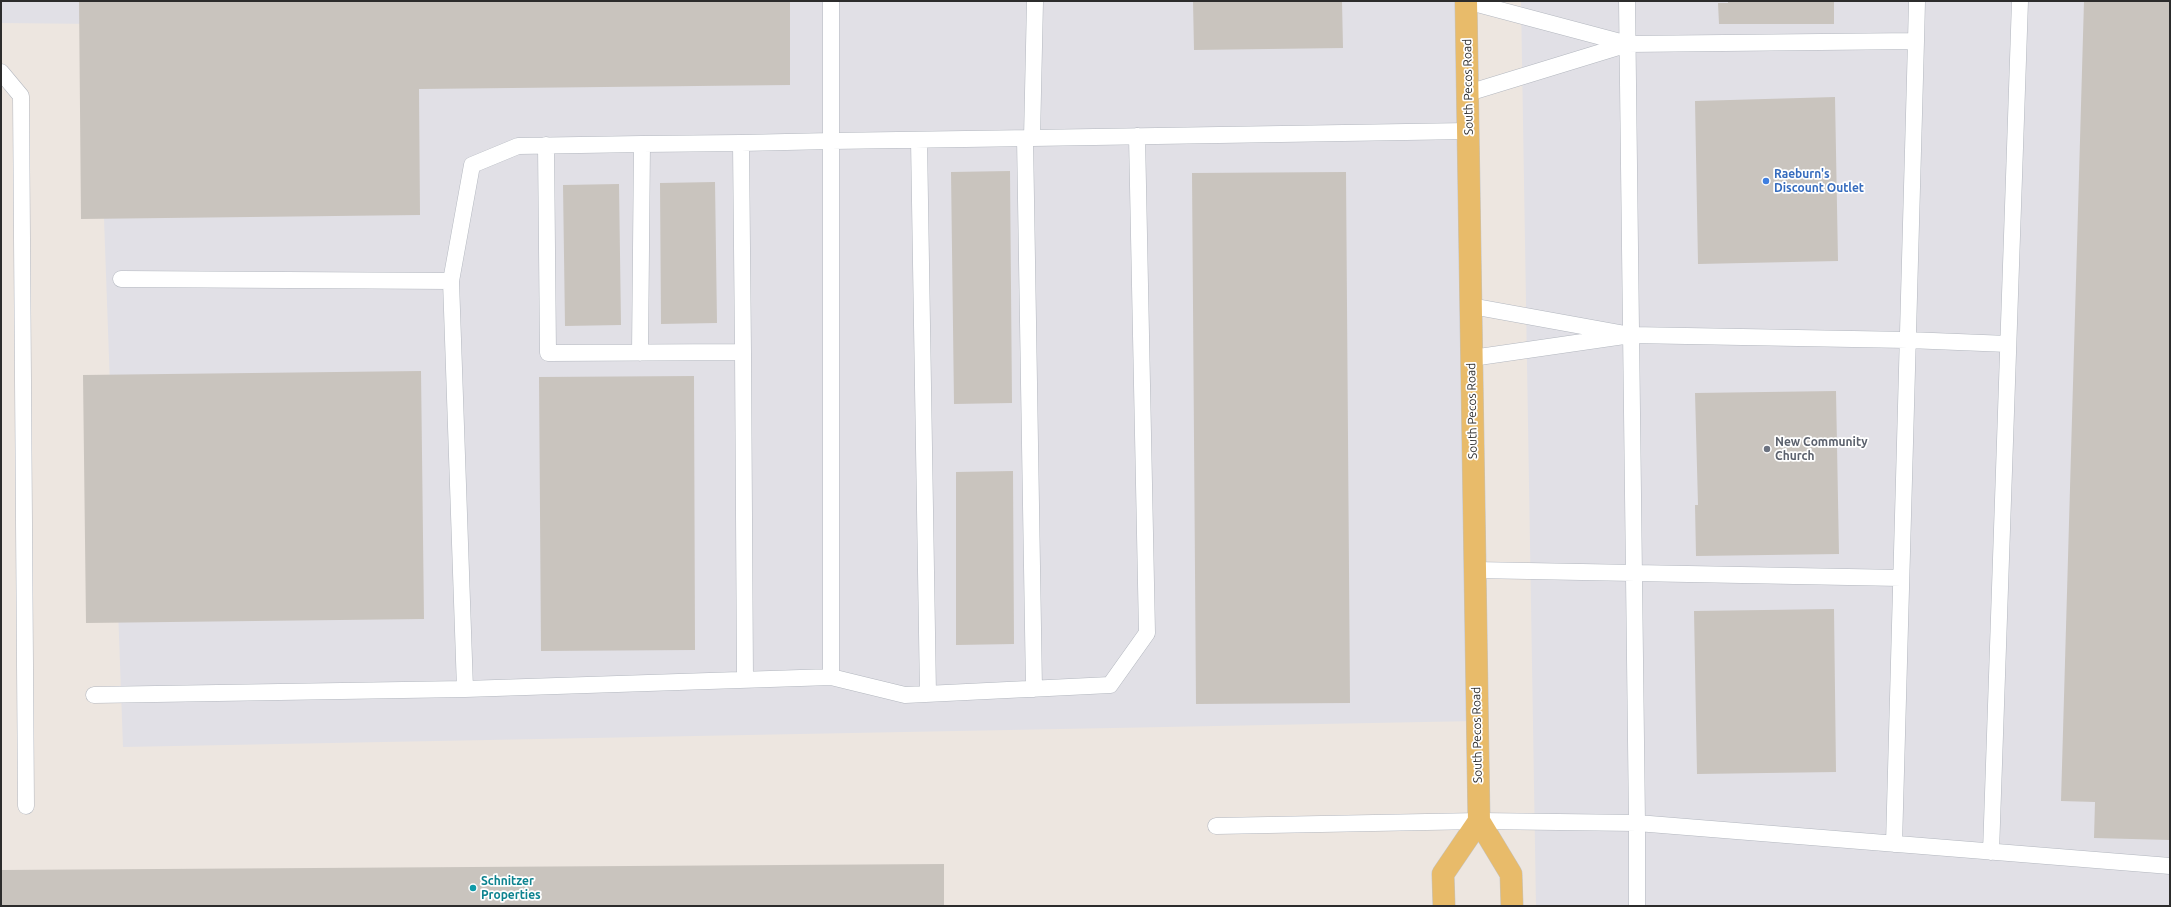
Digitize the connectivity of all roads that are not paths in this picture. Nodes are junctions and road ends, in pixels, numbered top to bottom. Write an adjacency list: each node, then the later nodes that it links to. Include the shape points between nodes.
1 (831, 1): 15 (lane)
2 (1035, 1): 13 (lane)
3 (1466, 1): 8 (lane); 10 (main road, South Pecos Road)
4 (1627, 1): 8 (lane)
5 (1917, 1): 7 (lane)
6 (2020, 1): 24 (lane)
7 (1916, 41): 8 (lane); 23 (lane)
8 (1628, 44): 10 (lane); 22 (lane)
9 (1, 72): 37 (lane, via 21,96)
10 (1468, 93): 11 (main road, South Pecos Road)
11 (1468, 131): 12 (lane); 21 (main road, South Pecos Road)
12 (1137, 136): 13 (lane); 34 (lane, via 1147,633 1110,685)
13 (1029, 138): 14 (lane); 34 (lane)
14 (919, 140): 15 (lane); 35 (lane)
15 (831, 141): 16 (lane); 31 (lane)
16 (741, 142): 17 (lane); 25 (lane)
17 (642, 144): 18 (lane); 26 (lane)
18 (546, 145): 20 (lane, via 518,146 472,166); 26 (lane, via 548,353)
19 (121, 279): 20 (lane)
20 (451, 281): 33 (lane)
21 (1471, 306): 22 (lane); 27 (main road, South Pecos Road)
22 (1631, 335): 23 (lane); 27 (lane); 29 (lane)
23 (1908, 340): 24 (lane); 30 (lane)
24 (2008, 344): 42 (lane)
25 (743, 352): 26 (lane); 32 (lane)
26 (640, 353)
27 (1472, 358): 28 (main road, South Pecos Road)
28 (1475, 570): 29 (lane); 38 (main road, South Pecos Road)
29 (1634, 574): 30 (lane); 39 (lane)
30 (1901, 578): 41 (lane)
31 (830, 677): 32 (lane); 35 (lane, via 905,695)
32 (745, 680): 33 (lane)
33 (465, 689): 36 (lane)
34 (1034, 689): 35 (lane)
35 (928, 694)
36 (94, 695)
37 (26, 806)
38 (1479, 821): 39 (lane); 40 (lane); 44 (main road, via 1444,874); 45 (main road, via 1511,874)
39 (1637, 822): 41 (lane); 46 (lane)
40 (1216, 826)
41 (1894, 844): 42 (lane)
42 (1991, 852): 43 (lane)
43 (2170, 866)
44 (1444, 906)
45 (1512, 906)
46 (1637, 906)

